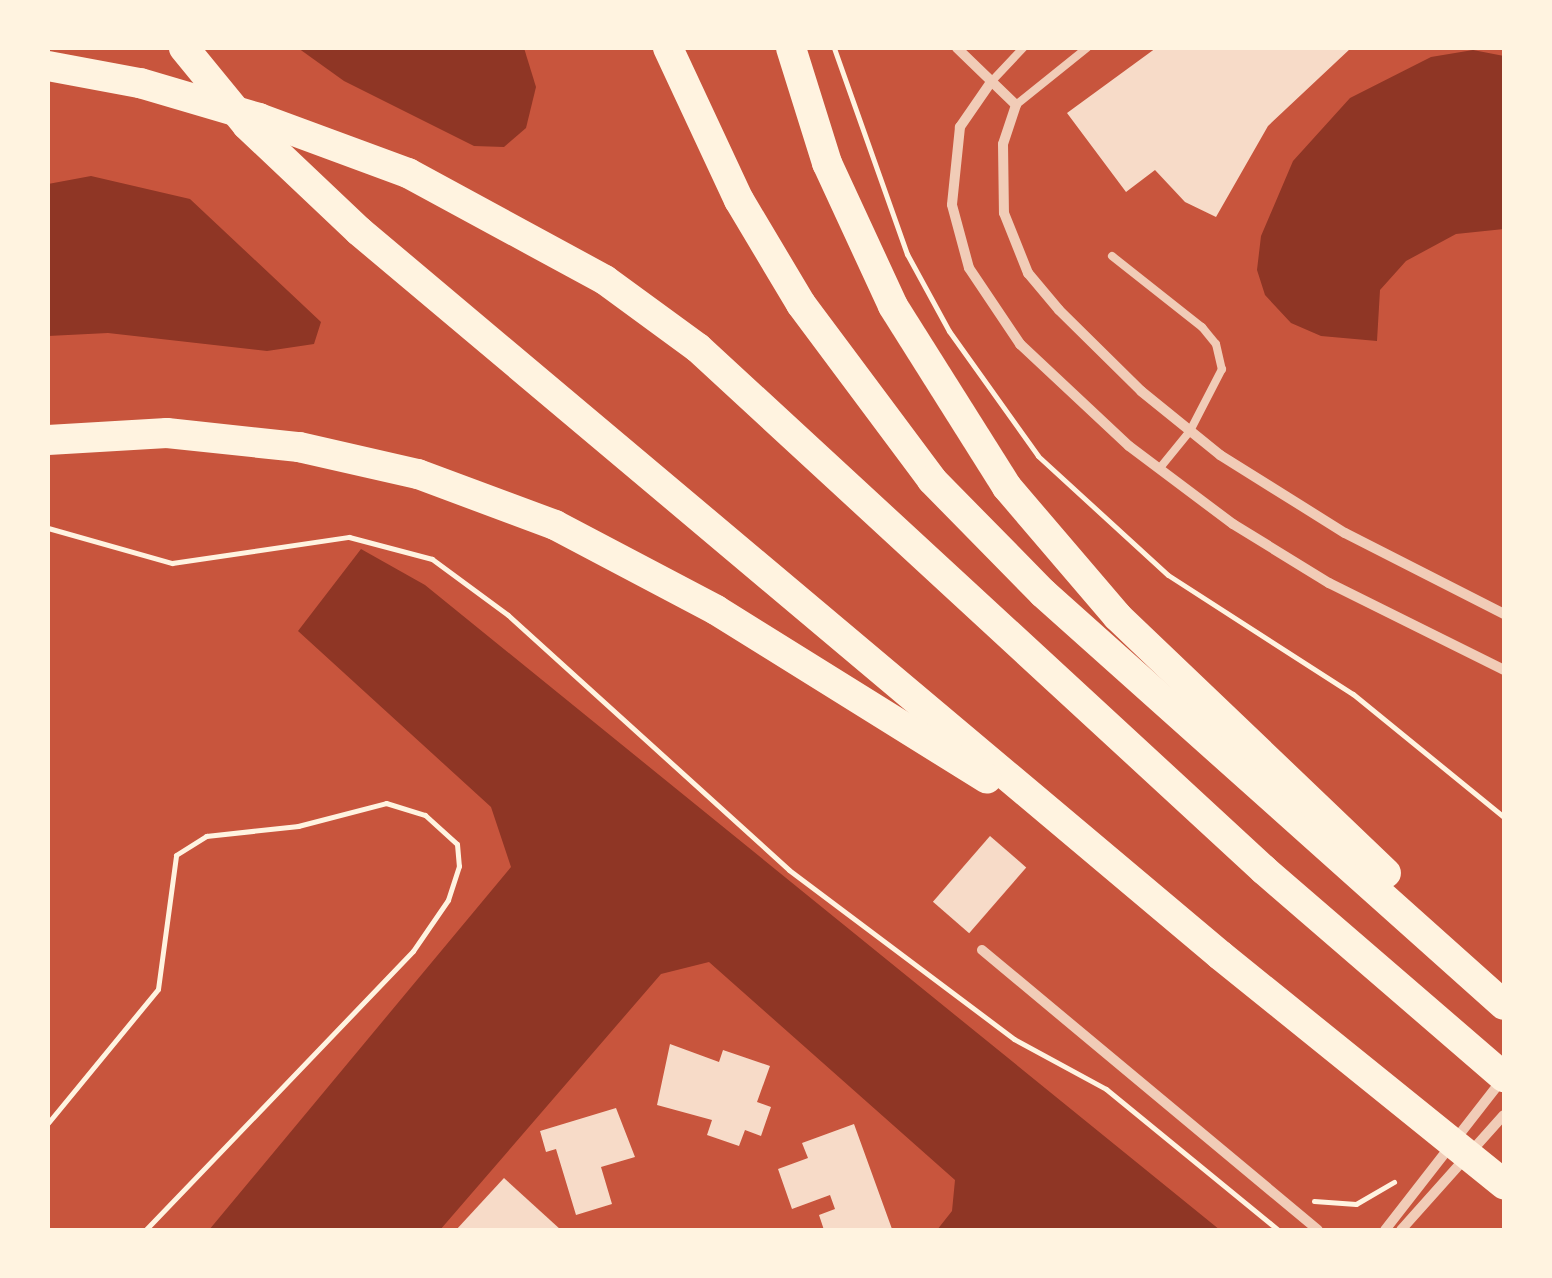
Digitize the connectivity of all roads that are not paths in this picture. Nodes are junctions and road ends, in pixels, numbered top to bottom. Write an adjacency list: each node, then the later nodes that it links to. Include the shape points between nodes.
1 (57, 48): 8 (highway)
2 (668, 48): 21 (highway, via 705,134 793,291 932,480 1043,593)
3 (791, 48): 20 (highway, via 827,163 892,306 1007,488 1117,616)
4 (957, 48): 10 (street)
5 (1022, 48): 10 (lane)
6 (1087, 48): 11 (lane)
7 (188, 52): 18 (highway, via 294,174 358,231)
8 (48, 56)
9 (48, 66): 22 (highway, via 140,83 259,118 408,173 604,280 698,348 1264,870)
10 (992, 82): 11 (street); 15 (street, via 966,112 953,156 952,205 969,268 1020,344)
11 (1016, 104): 13 (street, via 1001,167 1016,251 1059,310)
12 (1112, 256): 13 (lane, via 1216,344 1222,369)
13 (1190, 431): 15 (lane); 16 (street, via 1330,524)
14 (48, 440): 18 (highway, via 166,433 299,447 418,474 555,525 716,610)
15 (1158, 469): 17 (street, via 1297,564)
16 (1504, 614)
17 (1504, 670)
18 (1078, 837): 24 (highway)
19 (982, 950): 25 (street)
20 (1504, 985)
21 (1504, 1005)
22 (1504, 1076): 26 (street)
23 (1504, 1115): 27 (street)
24 (1499, 1180)
25 (1318, 1230)
26 (1385, 1230)
27 (1401, 1230)

